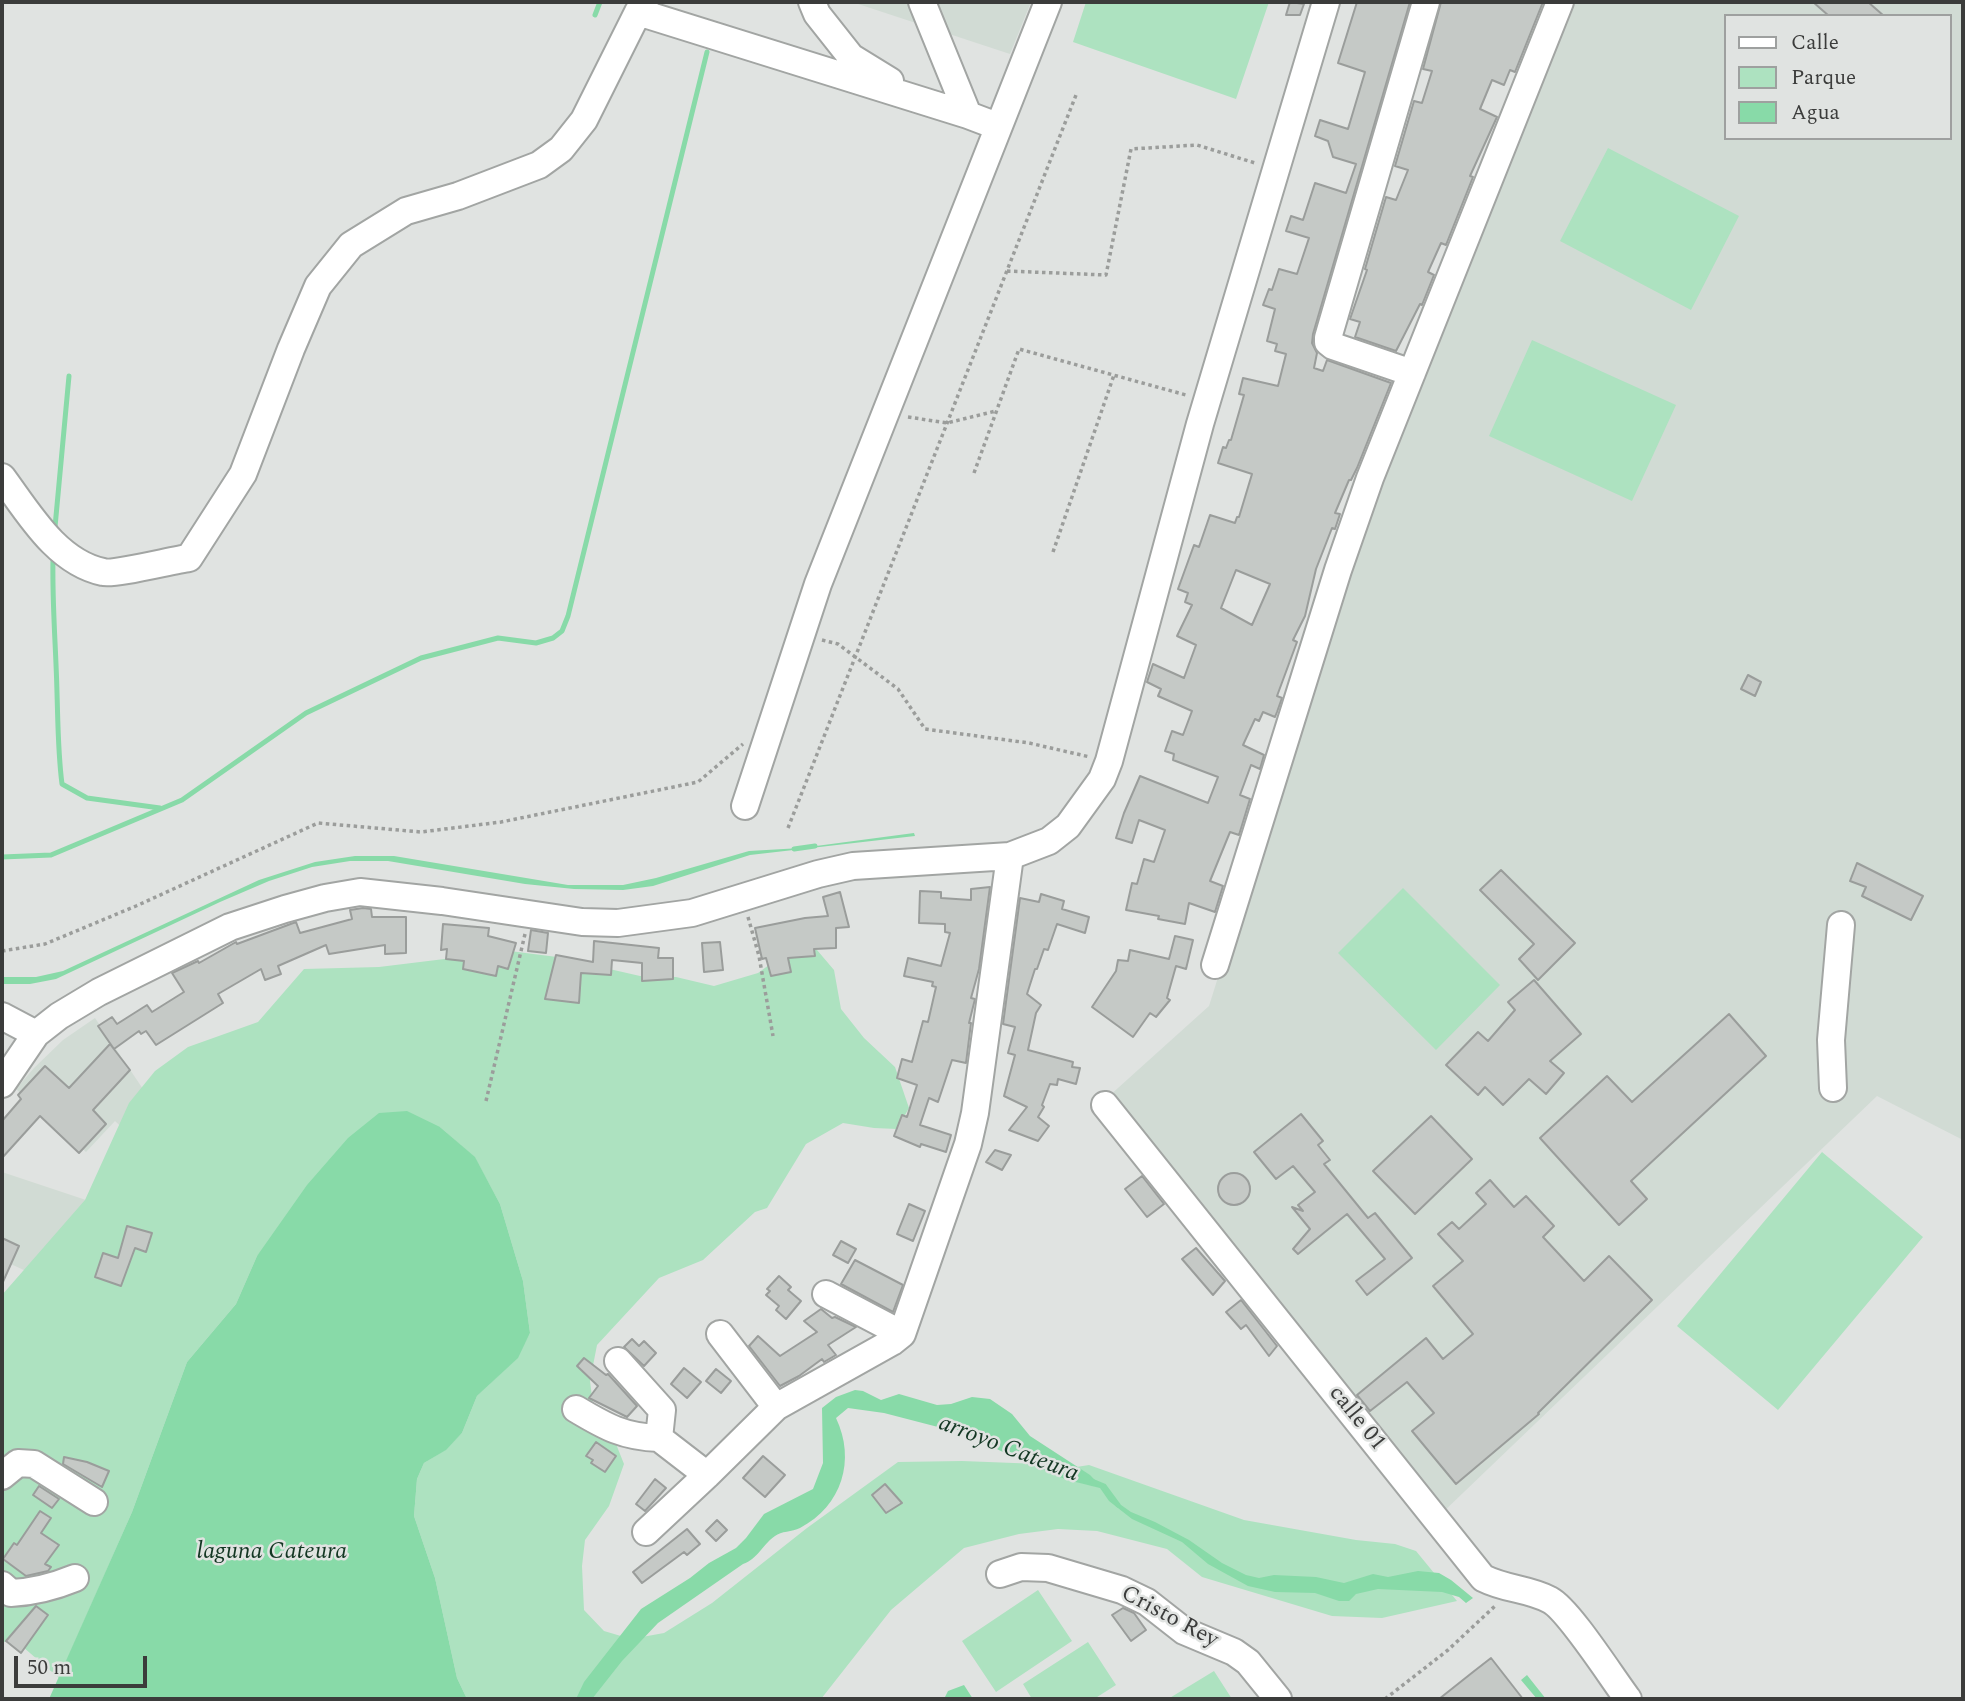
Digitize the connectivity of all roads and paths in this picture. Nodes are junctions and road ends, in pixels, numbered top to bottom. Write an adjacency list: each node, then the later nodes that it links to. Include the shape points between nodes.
1 (812, 2): 9 (street, via 851,57)
2 (922, 2): 10 (street)
3 (1048, 2): 11 (street)
4 (1326, 2): 12 (street)
5 (1426, 2): 14 (street, via 1328,338 1333,346)
6 (1560, 2): 14 (street)
7 (642, 7): 9 (street); 21 (street, via 584,120 561,149 540,165 458,197 406,211 351,245 318,286 243,474 189,558 104,573 68,558)
8 (1076, 95): 13 (path)
9 (916, 100): 10 (street)
10 (968, 115): 11 (street)
11 (998, 126): 18 (street)
12 (1276, 169): 13 (path, via 1197,145 1131,149 1106,275); 16 (street)
13 (1007, 271): 19 (path)
14 (1412, 373): 34 (street, via 1338,570)
15 (1114, 375): 16 (path); 17 (path, via 1019,349); 22 (path)
16 (1207, 400): 26 (street)
17 (996, 411): 19 (path); 20 (path)
18 (885, 413): 19 (path); 23 (street)
19 (947, 423): 24 (path)
20 (974, 473)
21 (2, 477)
22 (1052, 552)
23 (801, 634): 24 (path, via 838,644); 27 (street)
24 (855, 656): 26 (path, via 898,689 925,729 1029,743); 28 (path)
25 (746, 742): 33 (path, via 698,782 501,822 421,832 318,823 45,944)
26 (1109, 761): 29 (street, via 1102,779 1068,826 1049,841)
27 (745, 806)
28 (788, 828)
29 (1010, 856): 30 (street, via 853,866); 44 (street, via 968,1144)
30 (743, 898): 31 (street, via 692,913 618,923); 37 (path)
31 (529, 915): 36 (street, via 360,892 325,898 230,927 99,992); 40 (path)
32 (1841, 925): 39 (street, via 1831,1040)
33 (2, 951)
34 (1215, 965)
35 (2, 1016): 36 (street)
36 (36, 1034): 38 (street)
37 (773, 1036)
38 (2, 1084)
39 (1833, 1088)
40 (486, 1101)
41 (1105, 1105): 55 (street, calle 01, via 1483,1578)
42 (826, 1294): 44 (street)
43 (720, 1334): 46 (street)
44 (902, 1334): 46 (street)
45 (618, 1361): 48 (street, via 662,1410)
46 (776, 1407): 49 (street)
47 (576, 1409): 48 (street, via 620,1433)
48 (659, 1438): 49 (street)
49 (707, 1475): 52 (street)
50 (2, 1476): 51 (street, via 18,1463 34,1464)
51 (94, 1502)
52 (646, 1532)
53 (1000, 1574): 57 (street, Cristo Rey, via 1021,1567 1048,1568 1122,1590 1147,1602 1184,1631 1234,1651 1248,1661)
54 (75, 1578): 56 (street, via 50,1588)
55 (1512, 1590): 58 (path, via 1448,1650); 59 (street, calle 01, via 1530,1590 1554,1602)
56 (5, 1595)
57 (1278, 1699)
58 (1385, 1699)
59 (1628, 1699)

